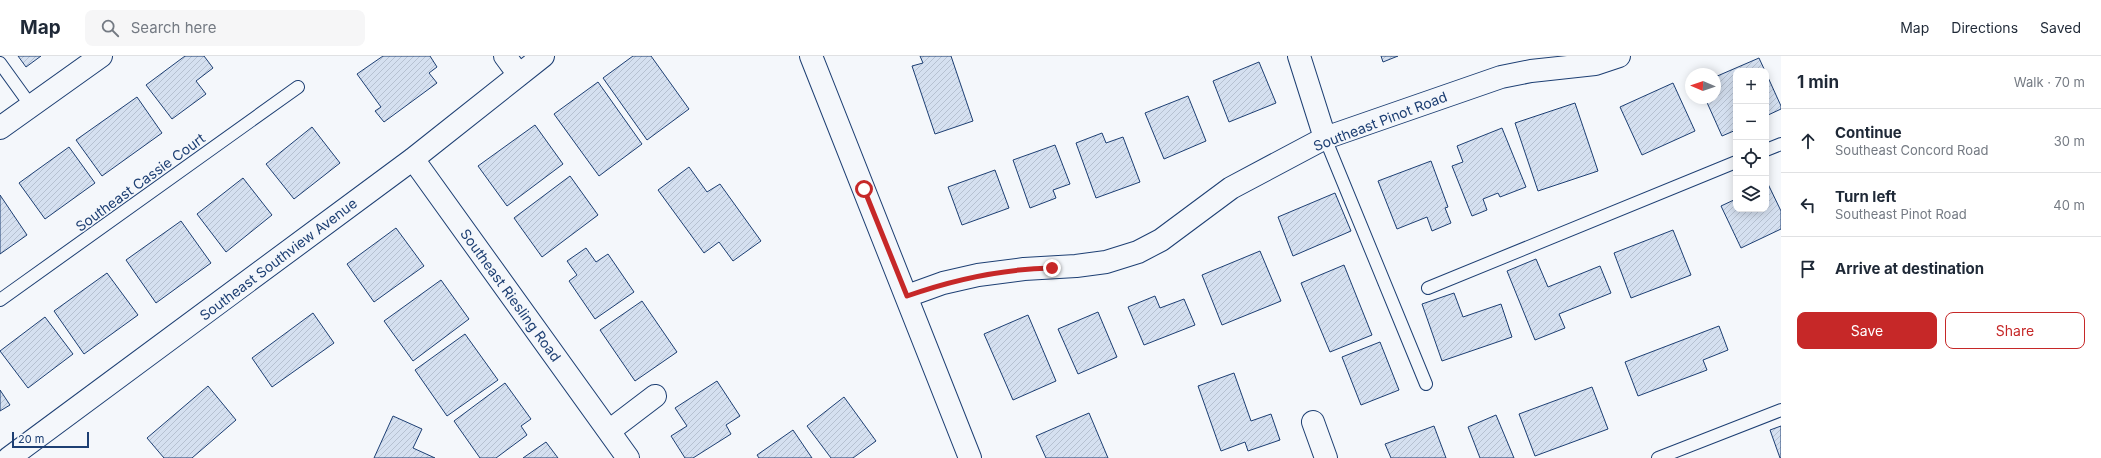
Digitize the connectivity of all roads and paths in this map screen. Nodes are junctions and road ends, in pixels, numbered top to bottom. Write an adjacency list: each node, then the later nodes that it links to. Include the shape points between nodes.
1 (101, 56): 10 (street)
2 (505, 56): 8 (street)
3 (543, 56): 8 (street, Southeast Southview Avenue)
4 (811, 56): 18 (street)
5 (1299, 56): 12 (street)
6 (1619, 56): 12 (street, Southeast Pinot Road, via 1595,64 1501,77)
7 (0, 63): 10 (lane)
8 (519, 75): 15 (street, Southeast Southview Avenue)
9 (298, 87): 19 (lane, Southeast Cassie Court)
10 (30, 106): 11 (street)
11 (0, 128)
12 (1326, 138): 18 (street, Southeast Pinot Road, via 1231,188 1161,240 1138,252 1106,262 1024,268 978,275 943,283); 20 (lane)
13 (1781, 144): 14 (lane)
14 (1769, 149)
15 (413, 159): 24 (street, Southeast Riesling Road); 26 (street, Southeast Southview Avenue)
16 (1733, 163): 17 (lane)
17 (1428, 288)
18 (907, 296): 25 (street)
19 (0, 300)
20 (1426, 384)
21 (655, 396): 24 (street)
22 (1781, 410): 29 (lane)
23 (1313, 422): 28 (street)
24 (609, 431): 27 (street, Southeast Riesling Road)
25 (967, 456)
26 (9, 458)
27 (628, 458)
28 (1326, 458)
29 (1658, 458)

